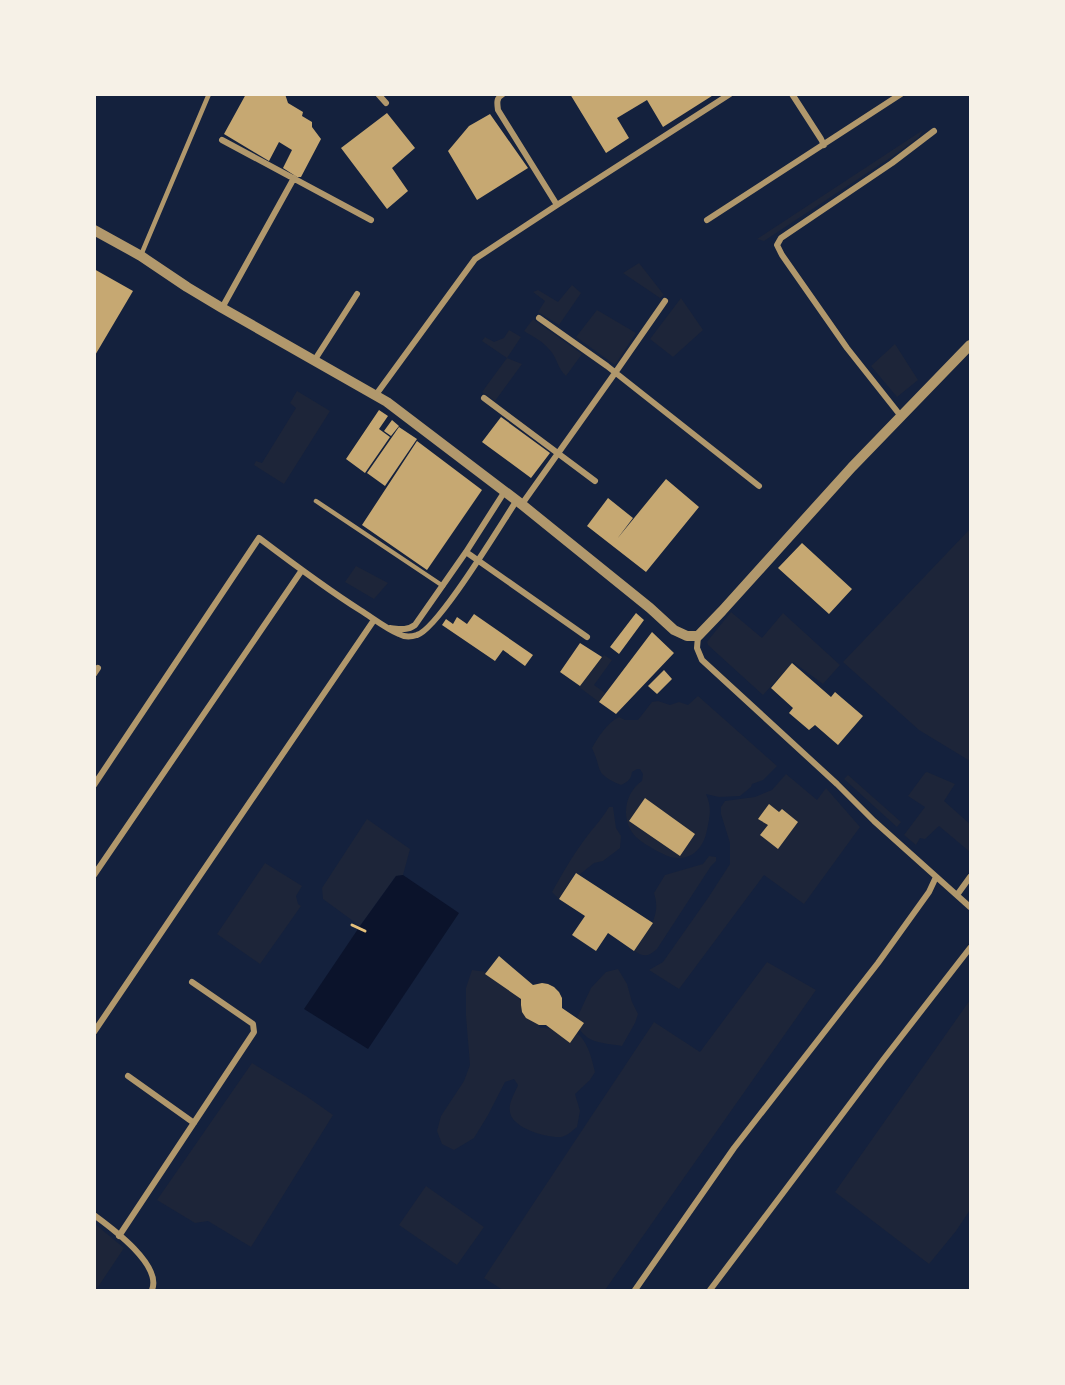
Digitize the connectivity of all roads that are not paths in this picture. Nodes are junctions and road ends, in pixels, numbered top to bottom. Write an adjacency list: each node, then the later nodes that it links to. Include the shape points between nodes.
1 (208, 94): 16 (lane)
2 (378, 94): 7 (street)
3 (503, 94): 12 (street, via 496,103 498,110)
4 (730, 94): 12 (street)
5 (792, 94): 10 (street)
6 (902, 94): 10 (street)
7 (386, 103)
8 (934, 131): 26 (street, via 781,238 777,245 847,348)
9 (222, 140): 11 (street)
10 (824, 145): 14 (street)
11 (294, 178): 13 (street); 19 (street)
12 (557, 205): 24 (street, via 475,259)
13 (371, 220)
14 (707, 220)
15 (94, 230): 16 (street)
16 (141, 256): 19 (street)
17 (357, 294): 22 (street)
18 (665, 301): 23 (street)
19 (222, 308): 22 (street)
20 (539, 318): 23 (street)
21 (970, 345): 26 (street)
22 (314, 361): 24 (street)
23 (615, 374): 27 (street); 29 (street)
24 (375, 396): 30 (street)
25 (484, 398): 27 (street)
26 (900, 415): 41 (street)
27 (558, 455): 28 (street); 32 (street)
28 (595, 481)
29 (759, 486)
30 (505, 491): 32 (street); 33 (street)
31 (316, 501): 38 (lane)
32 (519, 502): 34 (street); 41 (street, via 674,630)
33 (466, 552): 34 (street); 36 (street)
34 (478, 560): 37 (street); 42 (street)
35 (302, 570): 39 (street); 44 (street, via 260,538); 46 (street)
36 (448, 577): 37 (street); 38 (street)
37 (461, 585): 40 (street, via 418,635 404,636)
38 (443, 586): 40 (street, via 410,628)
39 (375, 620): 40 (street); 53 (street)
40 (387, 627)
41 (698, 636): 47 (street, via 702,660)
42 (587, 638)
43 (94, 768): 44 (street)
44 (102, 773): 45 (street)
45 (94, 785)
46 (94, 875)
47 (936, 877): 49 (street); 59 (street, via 878,963 734,1148)
48 (970, 877): 49 (street)
49 (957, 895): 50 (street)
50 (970, 907)
51 (970, 948): 60 (street)
52 (192, 982): 55 (street, via 253,1024 254,1032)
53 (94, 1032)
54 (128, 1076): 55 (street)
55 (194, 1123): 57 (street)
56 (94, 1215): 57 (street)
57 (119, 1236): 58 (street, via 153,1274)
58 (152, 1290)
59 (635, 1290)
60 (710, 1290)

